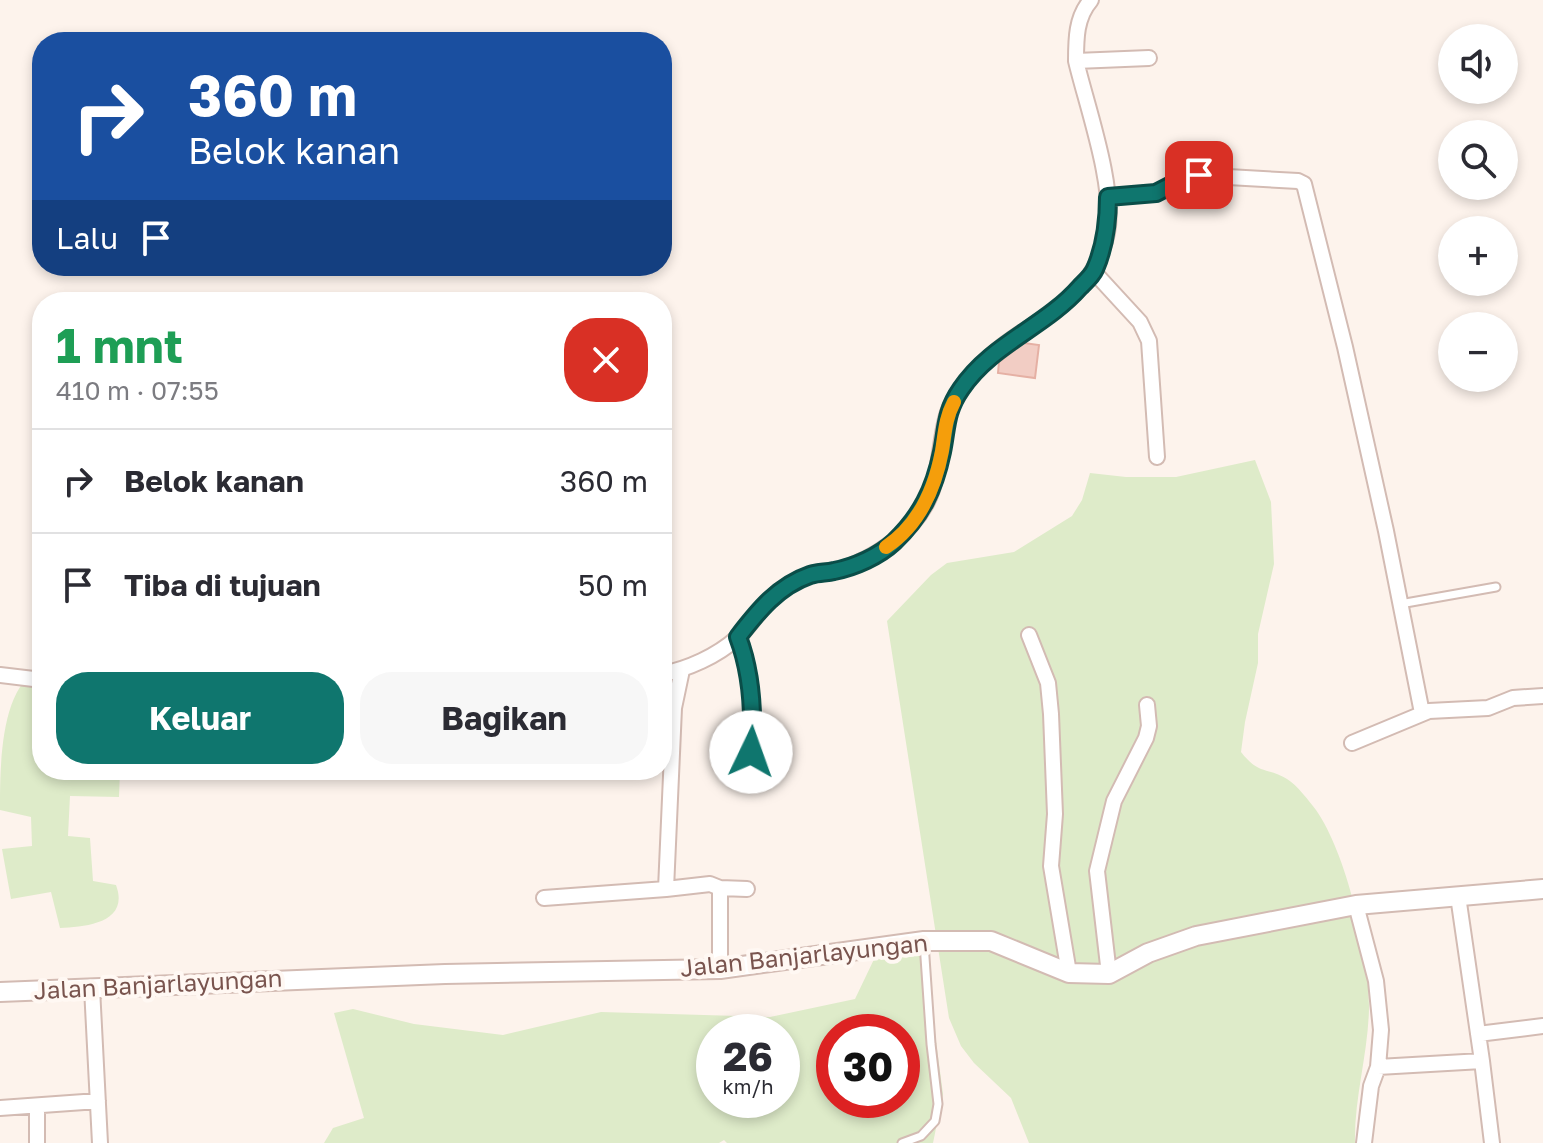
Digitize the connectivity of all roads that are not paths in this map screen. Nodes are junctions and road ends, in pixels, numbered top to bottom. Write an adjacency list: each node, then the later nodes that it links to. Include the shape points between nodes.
1 (1091, 0): 3 (street, via 1079,23)
2 (1149, 58): 3 (street)
3 (1076, 61): 4 (street)
4 (1108, 197): 5 (street, via 1107,231); 8 (street, via 1156,193 1193,175 1304,184)
5 (1094, 272): 6 (street, via 1140,322 1149,341); 10 (street, via 1064,305 1002,347 960,390 946,417 928,501 891,544 850,566 793,582 767,602)
6 (1157, 457)
7 (1496, 587): 8 (lane)
8 (1400, 604): 17 (street)
9 (1029, 635): 31 (street, via 1048,683 1055,814 1051,866)
10 (738, 637): 11 (street); 19 (street, via 752,697)
11 (682, 670): 12 (street); 20 (street)
12 (672, 672)
13 (0, 675): 14 (street)
14 (32, 679)
15 (1543, 696): 17 (street, via 1513,698 1488,708)
16 (1147, 705): 32 (street, via 1146,738 1114,801 1097,871)
17 (1422, 713): 18 (street)
18 (1352, 743)
19 (751, 752)
20 (672, 753)
21 (671, 780): 23 (street)
22 (720, 888): 23 (street, via 710,884); 24 (street); 30 (street)
23 (666, 889): 27 (street)
24 (747, 889)
25 (1543, 889): 26 (street, Jalan Banjarlayungan)
26 (1458, 896): 28 (street, Jalan Banjarlayungan); 36 (street)
27 (544, 898)
28 (1356, 905): 32 (street, Jalan Banjarlayungan, via 1196,936); 38 (street, via 1378,992)
29 (924, 941): 30 (street, Jalan Banjarlayungan); 31 (street, Jalan Banjarlayungan, via 991,941); 44 (lane, via 938,1104 935,1121 921,1136)
30 (720, 969): 33 (street, Jalan Banjarlayungan)
31 (1069, 973): 32 (street, Jalan Banjarlayungan)
32 (1109, 974)
33 (92, 988): 34 (street, Jalan Banjarlayungan); 39 (street)
34 (0, 992)
35 (1543, 1026): 36 (street)
36 (1478, 1034): 37 (street)
37 (1482, 1061): 38 (street); 46 (street)
38 (1378, 1067): 45 (street)
39 (98, 1101): 40 (street); 43 (street)
40 (37, 1106): 41 (street); 42 (street)
41 (0, 1108)
42 (37, 1143)
43 (100, 1143)
44 (902, 1143)
45 (1364, 1143)
46 (1492, 1143)

